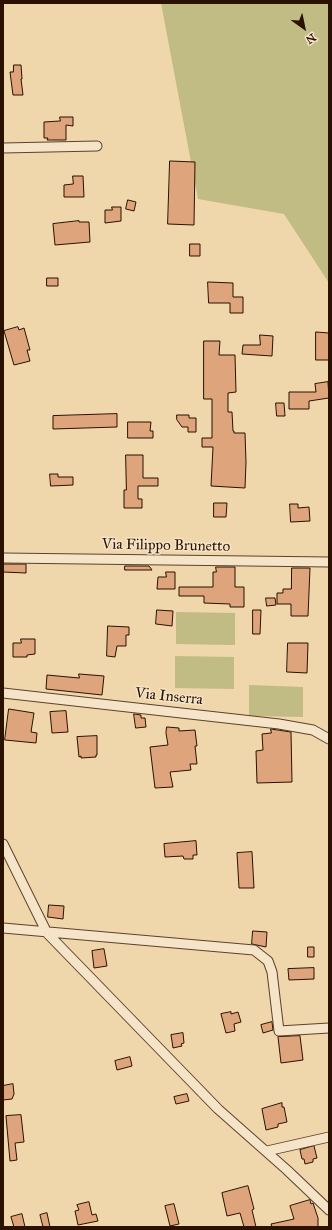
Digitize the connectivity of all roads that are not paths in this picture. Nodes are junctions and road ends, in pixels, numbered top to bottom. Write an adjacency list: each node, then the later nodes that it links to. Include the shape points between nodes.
1 (97, 146): 2 (street)
2 (3, 148)
3 (3, 558): 4 (street, Via Filippo Brunetto)
4 (329, 562)
5 (3, 693): 6 (street, Via Inserra, via 280,724 313,730)
6 (329, 739)
7 (3, 844): 9 (street)
8 (3, 928): 9 (street)
9 (47, 933): 10 (street, via 254,950 268,960 272,972 279,1031); 12 (street, via 218,1108)
10 (329, 1028)
11 (329, 1138): 12 (street)
12 (267, 1151): 13 (street)
13 (329, 1210)

